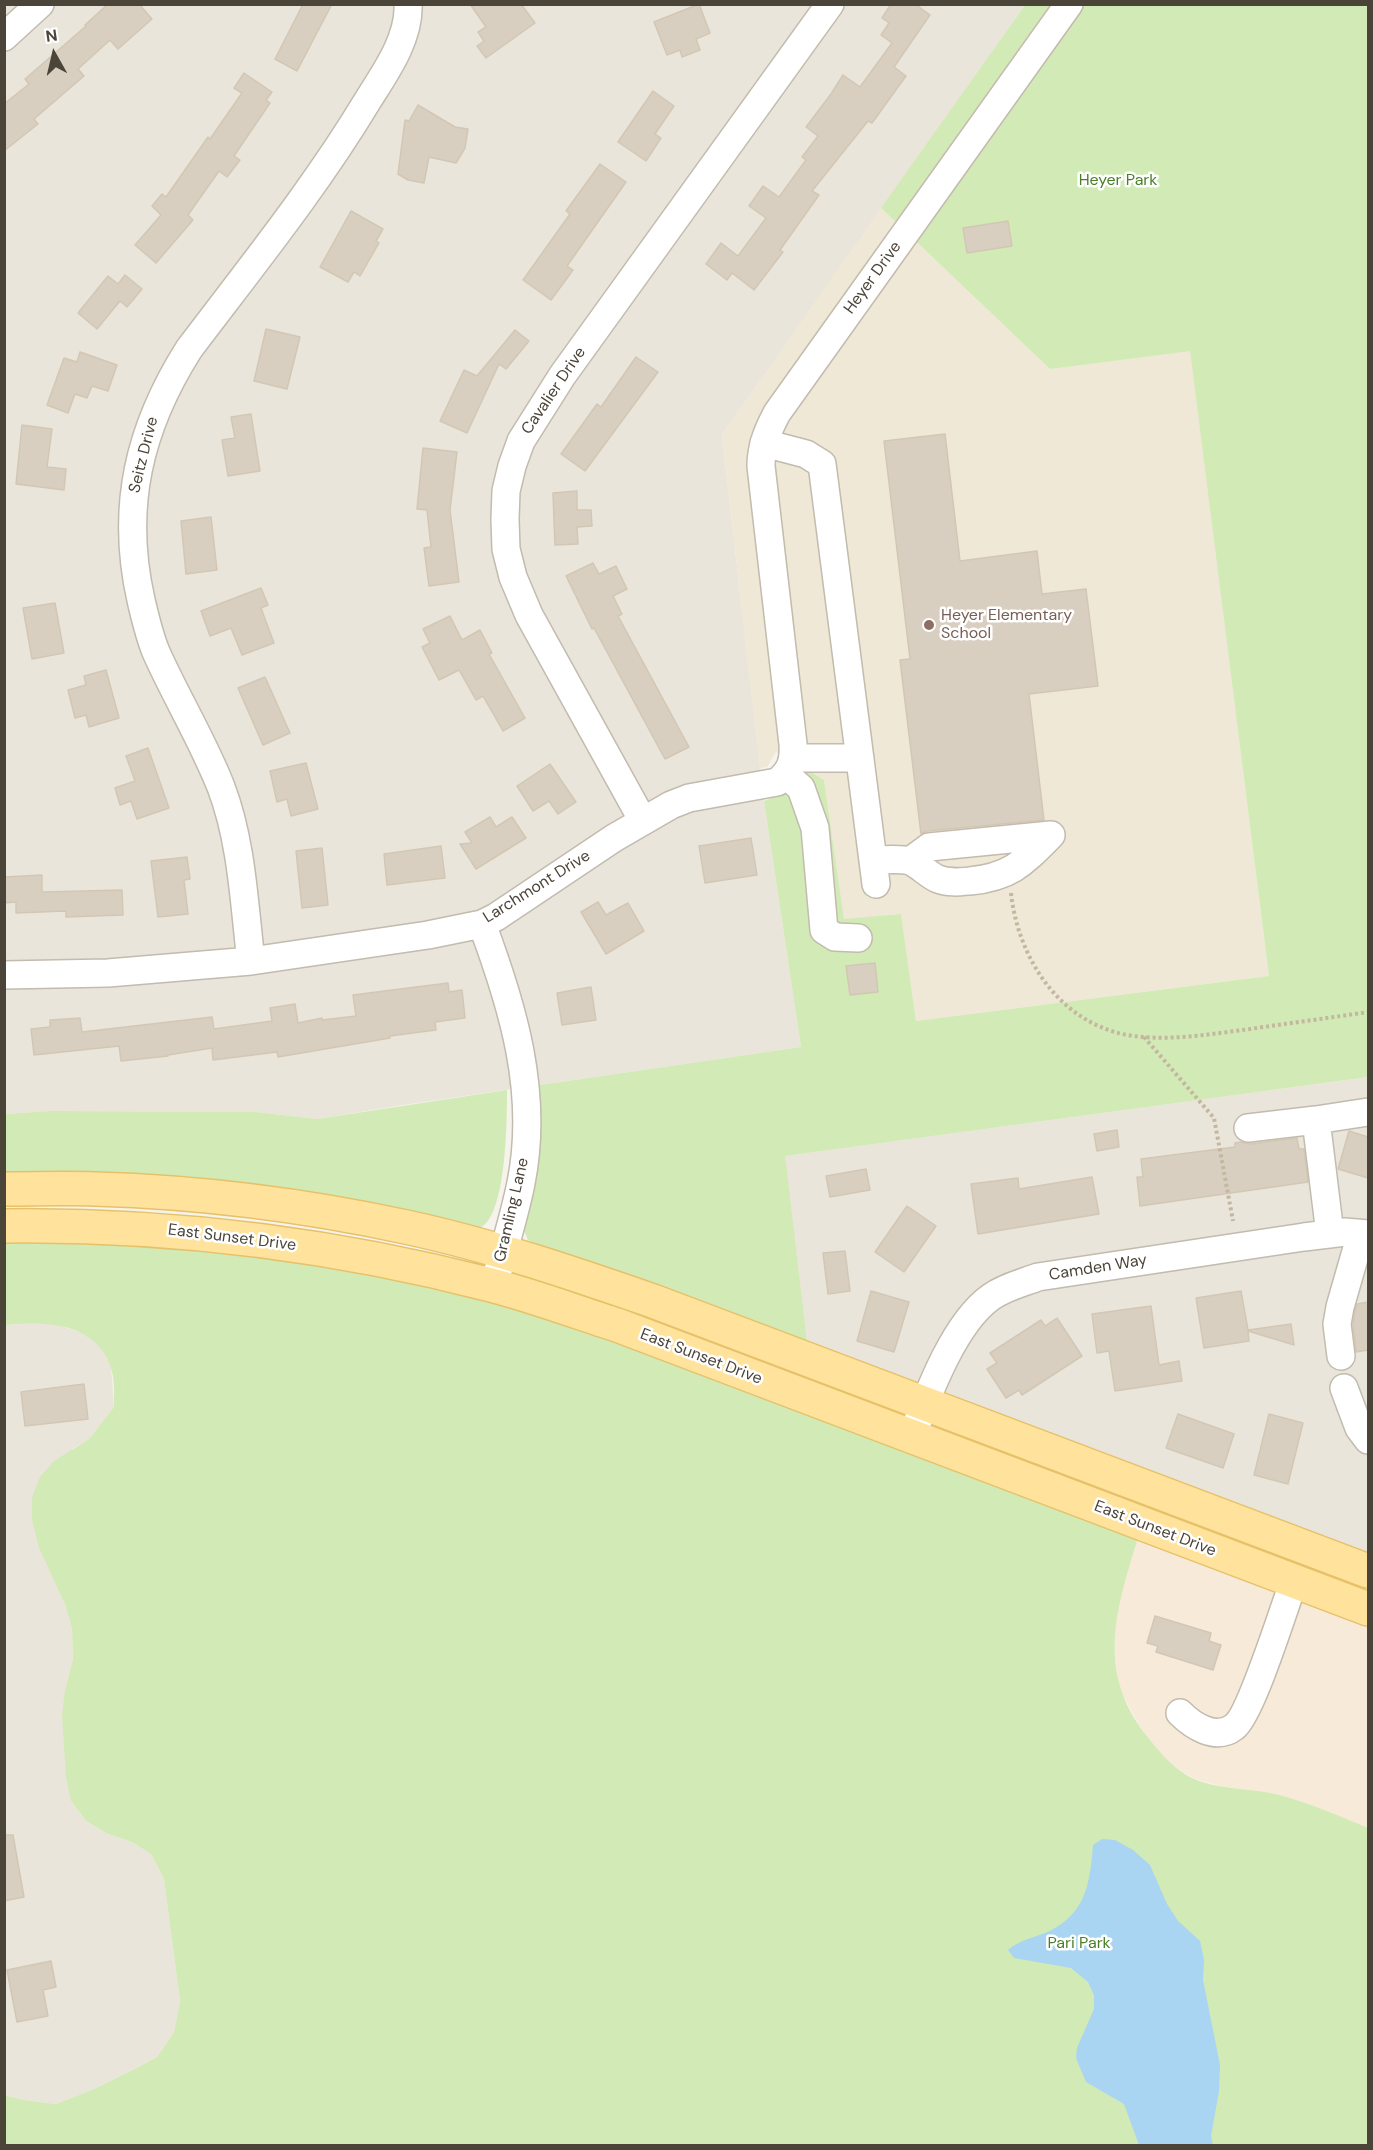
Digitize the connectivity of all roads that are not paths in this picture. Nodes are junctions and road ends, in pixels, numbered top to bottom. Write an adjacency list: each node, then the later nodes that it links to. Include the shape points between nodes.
1 (40, 4): 5 (street)
2 (408, 4): 13 (street, Seitz Drive, via 405,27 388,67 341,145 177,368 148,429 133,498 132,540 147,625 155,650 221,787 234,832)
3 (830, 4): 9 (street, Cavalier Drive, via 562,376 521,441 512,466 505,519 506,549 513,577 529,615)
4 (1069, 4): 6 (street, Heyer Drive, via 777,413)
5 (4, 36)
6 (764, 443): 7 (street, via 806,454 822,464); 8 (street, Heyer Drive, via 760,466)
7 (860, 758): 8 (street); 10 (street, via 875,872)
8 (790, 767): 9 (street, Larchmont Drive, via 777,782 689,798); 12 (street, via 814,828 824,930 835,938)
9 (643, 821): 11 (street, Larchmont Drive)
10 (910, 861): 10 (street, via 935,878 956,883 985,880 1008,873 1051,835 929,847)
11 (482, 924): 13 (street, Larchmont Drive); 22 (street, Gramling Lane, via 518,1033 525,1085 527,1118 522,1182)
12 (858, 938)
13 (251, 961): 14 (street, Larchmont Drive, via 108,973)
14 (4, 975)
15 (1368, 1112): 16 (street)
16 (1316, 1120): 17 (street); 20 (street)
17 (1248, 1128)
18 (4, 1189): 22 (main road, via 94,1189 257,1202 406,1227)
19 (4, 1226): 23 (main road, East Sunset Drive, via 164,1229 378,1258)
20 (1330, 1234): 21 (street, Camden Way); 26 (street, Camden Way, via 1038,1278 1011,1286 975,1310 960,1329)
21 (1365, 1234): 24 (street, via 1340,1307 1337,1324)
22 (503, 1252): 23 (street, Gramling Lane); 26 (main road, via 653,1301)
23 (494, 1285): 27 (main road, East Sunset Drive, via 617,1325)
24 (1341, 1356)
25 (1344, 1388): 28 (street, via 1359,1428)
26 (925, 1404): 27 (street, Camden Way); 29 (main road)
27 (912, 1436): 30 (main road, East Sunset Drive)
28 (1368, 1440)
29 (1368, 1571)
30 (1294, 1581): 31 (main road, East Sunset Drive); 32 (street, via 1240,1721 1233,1729 1216,1732 1192,1725)
31 (1368, 1609)
32 (1180, 1713)

